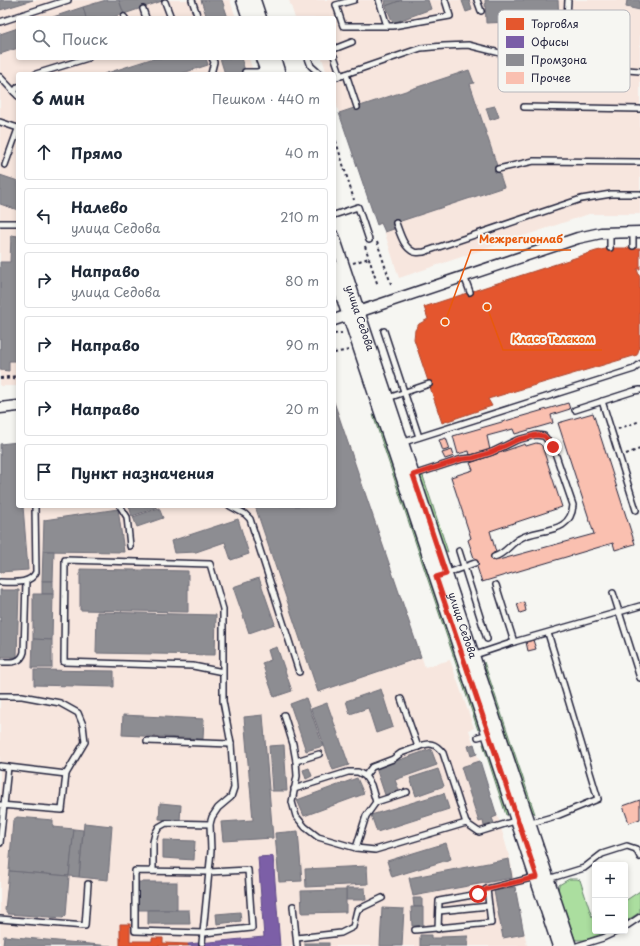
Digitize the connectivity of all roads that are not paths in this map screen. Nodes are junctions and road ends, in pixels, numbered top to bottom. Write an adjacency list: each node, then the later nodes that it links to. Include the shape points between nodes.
1 (68, 0): 14 (lane)
2 (192, 0): 17 (lane)
3 (244, 0): 18 (street)
4 (255, 0): 19 (street)
5 (354, 0): 22 (lane, via 336,5 343,26)
6 (379, 0): 22 (lane)
7 (445, 0): 22 (lane, via 450,16)
8 (477, 0): 13 (lane)
9 (568, 0): 12 (lane)
10 (165, 2): 16 (lane)
11 (143, 9): 15 (lane)
12 (567, 10)
13 (481, 11)
14 (19, 16)
15 (145, 16)
16 (170, 16)
17 (197, 16)
18 (249, 16)
19 (260, 16)
20 (16, 17): 21 (lane)
21 (0, 22)
22 (387, 26)
23 (352, 42): 24 (lane)
24 (336, 48)
25 (498, 52): 37 (lane, via 468,45 421,48)
26 (82, 60): 33 (lane)
27 (213, 60): 34 (lane)
28 (309, 60): 36 (lane)
29 (335, 60): 38 (lane)
30 (268, 68): 35 (lane)
31 (630, 70): 32 (lane)
32 (640, 71)
33 (42, 72)
34 (212, 72)
35 (245, 72)
36 (318, 72)
37 (346, 74): 38 (lane); 42 (lane)
38 (341, 76): 40 (lane)
39 (0, 77): 41 (lane)
40 (336, 77)
41 (16, 94)
42 (357, 107)
43 (524, 107): 44 (lane)
44 (640, 109)
45 (0, 122): 46 (lane)
46 (16, 127)
47 (16, 134): 49 (lane)
48 (640, 162): 50 (lane, via 534,161)
49 (5, 165)
50 (498, 169)
51 (640, 194): 55 (lane, via 611,194 581,199 424,252 414,252 408,247)
52 (336, 214): 58 (lane, via 358,207)
53 (0, 223): 54 (lane)
54 (16, 223)
55 (396, 223)
56 (610, 232): 57 (street); 61 (lane); 63 (street, via 578,238)
57 (636, 232): 60 (lane)
58 (369, 240)
59 (336, 244): 65 (street, улица Седова)
60 (633, 246)
61 (610, 248)
62 (336, 272): 65 (street, улица Седова)
63 (464, 276): 64 (lane); 65 (street)
64 (470, 292)
65 (354, 313): 66 (street); 72 (street, улица Седова); 78 (street, улица Седова)
66 (336, 319)
67 (384, 331): 71 (lane)
68 (640, 364): 77 (lane, via 634,369)
69 (429, 384): 71 (lane)
70 (640, 390): 73 (lane)
71 (405, 392): 72 (lane); 77 (lane)
72 (388, 398): 78 (street, улица Седова)
73 (602, 401): 76 (lane); 83 (lane)
74 (16, 406): 75 (street)
75 (0, 408)
76 (575, 410)
77 (420, 437): 78 (lane)
78 (397, 444): 79 (street, улица Седова); 89 (street, улица Седова)
79 (413, 475): 86 (lane, via 462,459 473,458 536,435 544,436 549,441 573,505 573,514 560,526 520,538); 89 (street, улица Седова)
80 (35, 508): 90 (lane, via 36,572)
81 (121, 508): 84 (lane, via 127,518)
82 (234, 508): 102 (lane, via 250,519)
83 (636, 510)
84 (130, 546)
85 (458, 551): 88 (lane)
86 (494, 557)
87 (475, 563): 88 (lane)
88 (464, 567): 89 (lane); 97 (lane)
89 (441, 575): 99 (street, улица Седова)
90 (26, 581): 91 (lane); 100 (lane, via 23,657 14,662)
91 (0, 582)
92 (496, 585): 98 (lane)
93 (613, 593): 95 (lane)
94 (640, 606): 95 (lane)
95 (619, 612): 96 (lane); 103 (lane)
96 (548, 633): 98 (lane); 120 (lane, via 598,799 559,815)
97 (487, 639)
98 (514, 642): 99 (lane)
99 (469, 657): 120 (street, улица Седова, via 489,734)
100 (0, 662)
101 (223, 672): 101 (lane, via 193,666 64,662 65,560 210,564 223,609); 108 (lane, via 223,702)
102 (299, 672)
103 (640, 678)
104 (0, 696): 114 (lane, via 22,696 60,703 78,713 83,725 85,742)
105 (401, 699): 109 (lane)
106 (284, 715): 111 (lane)
107 (147, 740): 108 (lane)
108 (231, 744): 122 (lane, via 234,788 231,797 218,808)
109 (418, 747): 115 (lane, via 372,767); 121 (lane, via 427,743 433,744 443,753)
110 (319, 754): 111 (lane)
111 (296, 761): 116 (lane, via 297,776)
112 (0, 766): 113 (lane)
113 (8, 767): 114 (lane); 119 (lane)
114 (66, 774): 119 (lane, via 62,810)
115 (365, 776): 116 (lane, via 358,772 348,772); 118 (lane, via 371,785)
116 (294, 789): 124 (lane, via 292,802 296,816 305,827 318,836)
117 (407, 792): 118 (lane)
118 (376, 802): 124 (lane, via 366,816)
119 (2, 805): 123 (lane)
120 (524, 822): 121 (lane, via 478,832); 128 (street, улица Седова)
121 (466, 823): 124 (lane, via 375,850)
122 (210, 824): 126 (lane, via 166,823 159,827 154,834); 127 (lane)
123 (0, 843)
124 (356, 848)
125 (640, 857): 128 (lane, via 636,849 627,846 602,854 584,868)
126 (153, 871): 127 (lane); 140 (lane, via 135,871 135,931)
127 (209, 872): 140 (lane); 140 (lane, via 248,870 252,928)
128 (543, 878): 130 (lane); 145 (street, улица Седова); 146 (street, улица Седова)
129 (88, 884): 136 (lane, via 85,926)
130 (487, 889): 133 (lane); 134 (lane, via 478,894 439,901)
131 (382, 898): 142 (lane, via 357,910 353,927 341,933)
132 (293, 906): 142 (lane)
133 (489, 906): 134 (lane); 138 (lane, via 491,923)
134 (439, 911): 138 (lane)
135 (640, 917): 137 (lane)
136 (0, 919)
137 (628, 925)
138 (438, 929): 139 (lane)
139 (415, 930)
140 (204, 933): 143 (lane)
141 (612, 934): 147 (lane)
142 (297, 938): 144 (lane)
143 (202, 943)
144 (297, 946)
145 (560, 946)
146 (571, 946)
147 (577, 946)

